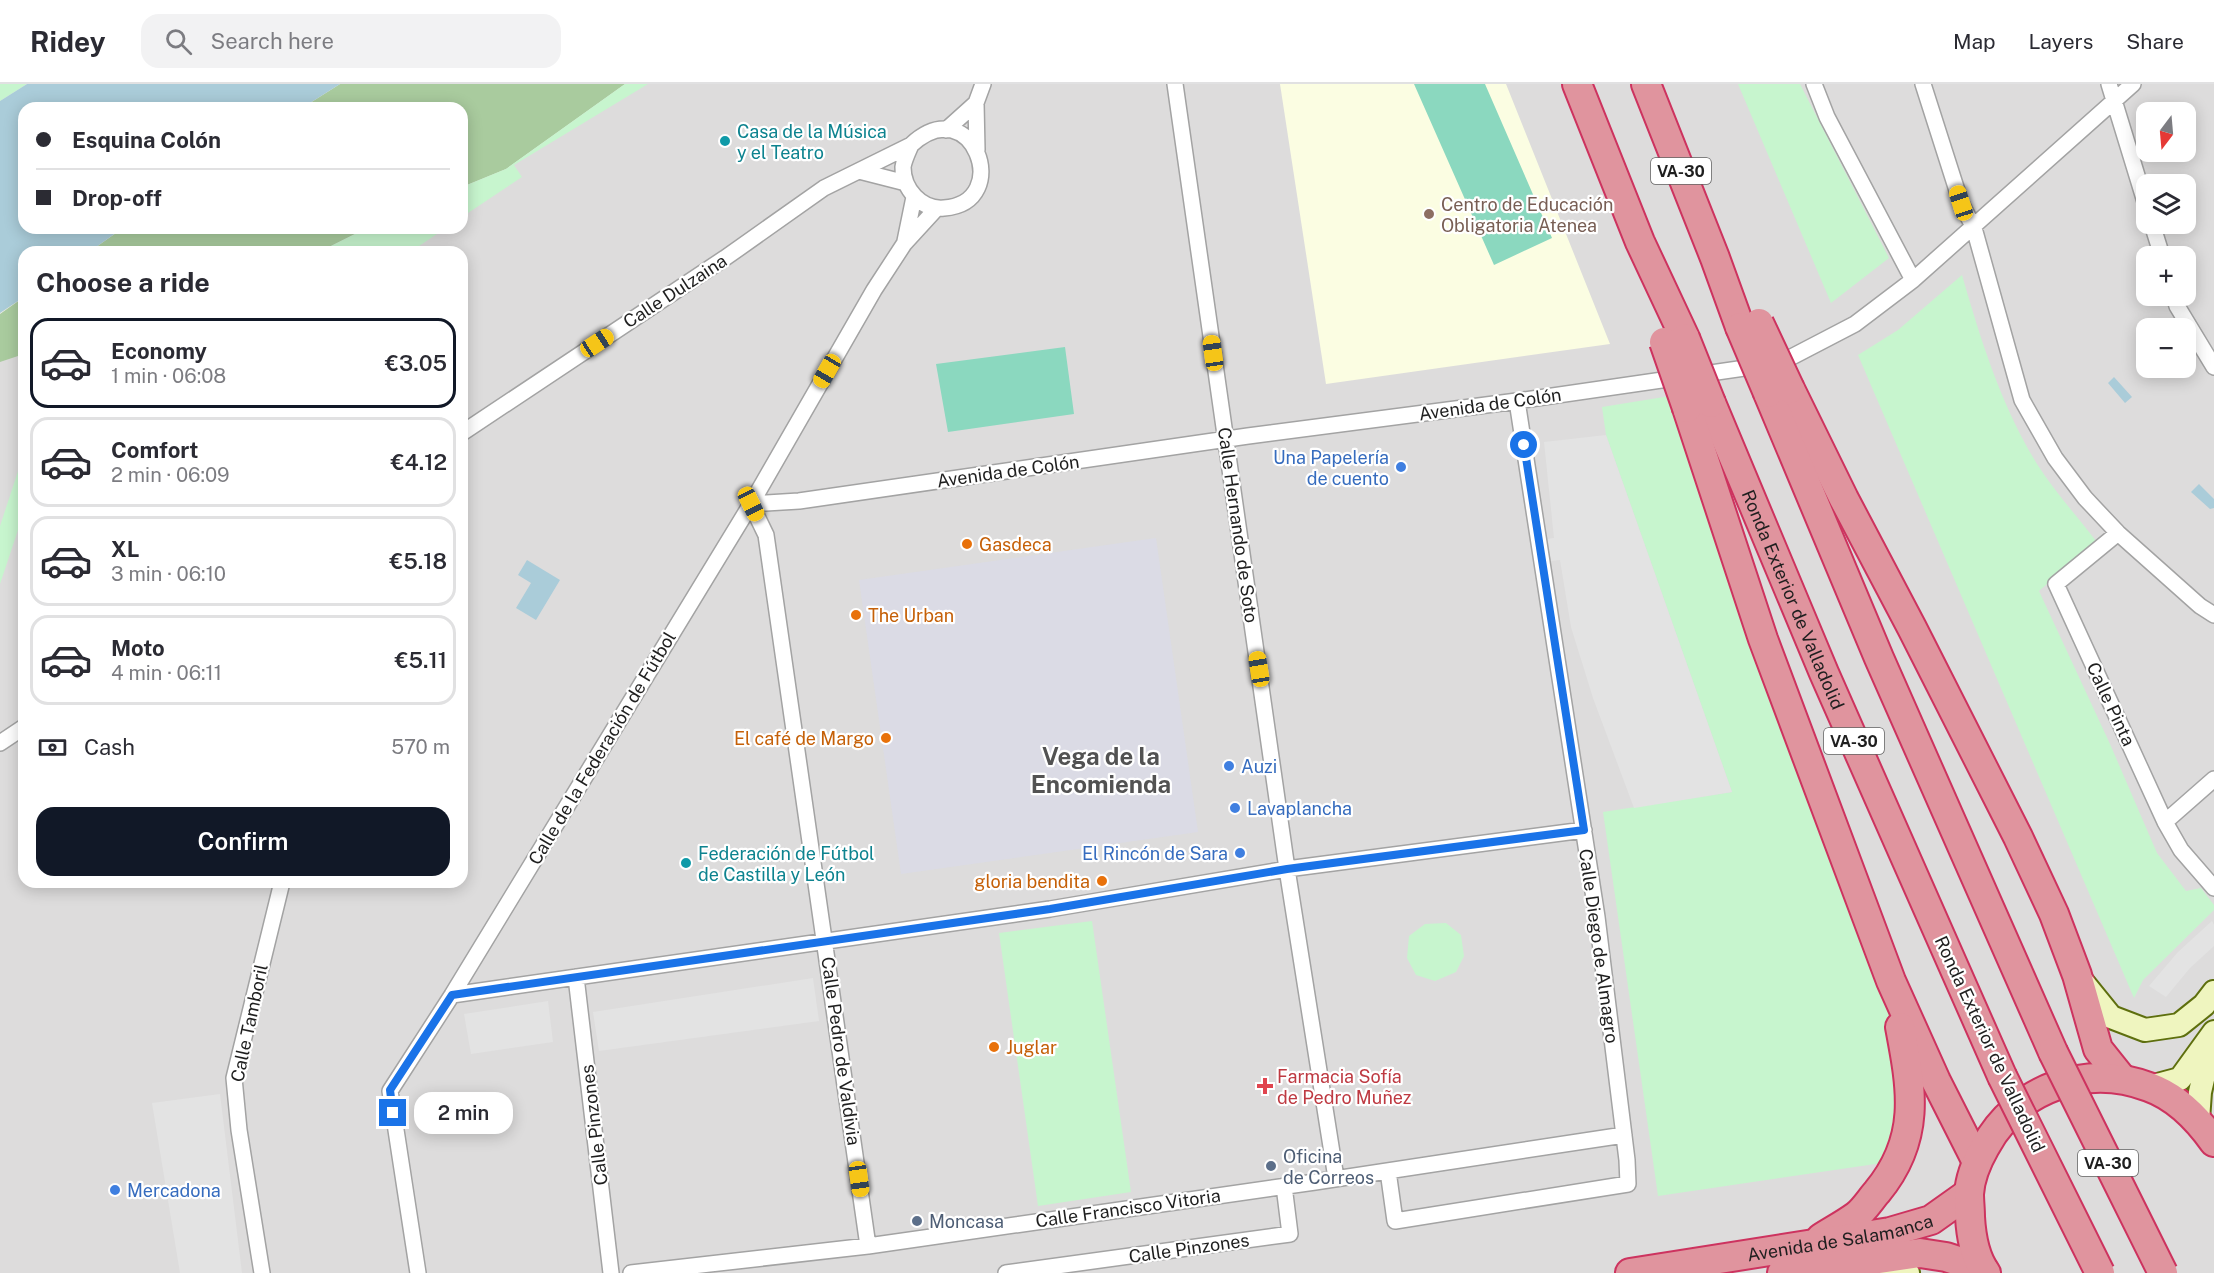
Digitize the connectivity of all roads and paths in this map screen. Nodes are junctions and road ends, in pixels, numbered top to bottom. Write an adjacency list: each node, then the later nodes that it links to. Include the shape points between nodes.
1 (983, 84): 10 (street)
2 (1175, 84): 28 (street, Calle Hernando de Soto)
3 (1577, 84): 26 (highway, Ronda Exterior de Valladolid / VA-30, bridge)
4 (1646, 84): 24 (highway, VA-30, bridge, via 1715,258)
5 (1814, 84): 21 (street, via 1827,117)
6 (1923, 84): 19 (street, via 1961,203)
7 (2109, 84): 9 (street)
8 (2133, 84): 9 (street, Avenida de Colón)
9 (2115, 100): 15 (street); 19 (street, Avenida de Colón)
10 (976, 103): 11 (street); 13 (street)
11 (946, 130): 12 (street, via 921,136); 13 (street, via 964,137)
12 (911, 145): 14 (street, Calle Dulzaina); 16 (street, via 903,166)
13 (977, 150): 18 (street, via 981,169 970,197 960,204)
14 (859, 171): 16 (street); 27 (street, Calle Dulzaina, via 824,188)
15 (2137, 174)
16 (906, 183): 17 (street)
17 (914, 197): 18 (street); 20 (street, Calle de la Federación de Fútbol)
18 (936, 208): 20 (street, Calle de la Federación de Fútbol)
19 (1974, 228): 21 (street, Avenida de Colón); 30 (street, via 2022,400 2055,458)
20 (904, 244): 29 (street, Calle de la Federación de Fútbol)
21 (1913, 280): 25 (street, Avenida de Colón, via 1855,324 1780,363)
22 (2177, 306): 23 (street)
23 (2214, 367)
24 (1779, 391): 41 (highway, via 1844,499 1912,628 2018,837); 69 (highway, VA-30, bridge, via 1879,658 2053,1052)
25 (1517, 401): 28 (street, Avenida de Colón); 36 (street, Calle Diego de Almagro)
26 (1699, 405): 43 (highway, via 1763,639); 68 (highway, Ronda Exterior de Valladolid / VA-30, bridge, via 1824,674 2002,1076)
27 (468, 429)
28 (1226, 440): 29 (street, Avenida de Colón, via 799,501); 37 (street, Calle Hernando de Soto)
29 (751, 504): 40 (street, Calle Pedro de Valdivia, via 766,535); 45 (street, Calle de la Federación de Fútbol)
30 (2118, 533): 31 (street); 35 (street, Calle Pinta, via 2056,584)
31 (2214, 615)
32 (18, 732): 33 (street)
33 (0, 743)
34 (2214, 779): 35 (street)
35 (2165, 822): 39 (street, Calle Pinta, via 2181,850)
36 (1584, 830): 37 (street); 50 (street, Calle Diego de Almagro)
37 (1287, 869): 40 (street, via 1050,909); 53 (street, Calle Hernando de Soto)
38 (281, 888): 60 (street, Calle Tamboril, via 234,1078)
39 (2214, 888)
40 (824, 941): 42 (street); 57 (street, Calle Pedro de Valdivia)
41 (2077, 975): 44 (street, via 2112,1017 2145,1030 2179,1025); 47 (highway, via 2098,1049)
42 (576, 977): 45 (street); 62 (street, Calle Pinzones)
43 (1891, 981): 51 (highway); 56 (highway, via 1911,1102 1906,1144 1886,1181 1857,1215)
44 (2214, 992)
45 (452, 995): 61 (street, Calle de la Federación de Fútbol, via 390,1090)
46 (2214, 1033): 48 (street, via 2180,1079); 49 (street, via 2199,1092)
47 (2122, 1079): 48 (highway); 51 (highway, via 2085,1078 2050,1087 2019,1105 1994,1131)
48 (2150, 1087): 49 (highway, via 2179,1103)
49 (2206, 1131)
50 (1624, 1135): 52 (street, Calle Francisco Vitoria); 52 (street, Calle Diego de Almagro, via 1628,1184 1395,1221)
51 (1977, 1162): 55 (highway)
52 (1388, 1171): 53 (street, Calle Francisco Vitoria)
53 (1336, 1179): 54 (street, Calle Francisco Vitoria)
54 (1284, 1186): 57 (street, Calle Francisco Vitoria); 64 (street, Calle Pinzones, via 1290,1234)
55 (1969, 1193): 56 (highway, Avenida de Salamanca, via 1931,1220 1890,1232); 59 (highway, via 1971,1232)
56 (1812, 1244): 65 (highway, Avenida de Salamanca)
57 (868, 1246): 63 (street, Calle Francisco Vitoria)
58 (1874, 1259): 59 (highway, Avenida de Salamanca, via 1920,1253 1947,1257); 66 (highway, Avenida de Salamanca); 67 (street)
59 (1985, 1271)
60 (262, 1273)
61 (418, 1273)
62 (611, 1273)
63 (632, 1273)
64 (1006, 1273)
65 (1630, 1273)
66 (1782, 1273)
67 (1908, 1273)
68 (2100, 1273)
69 (2163, 1273)

